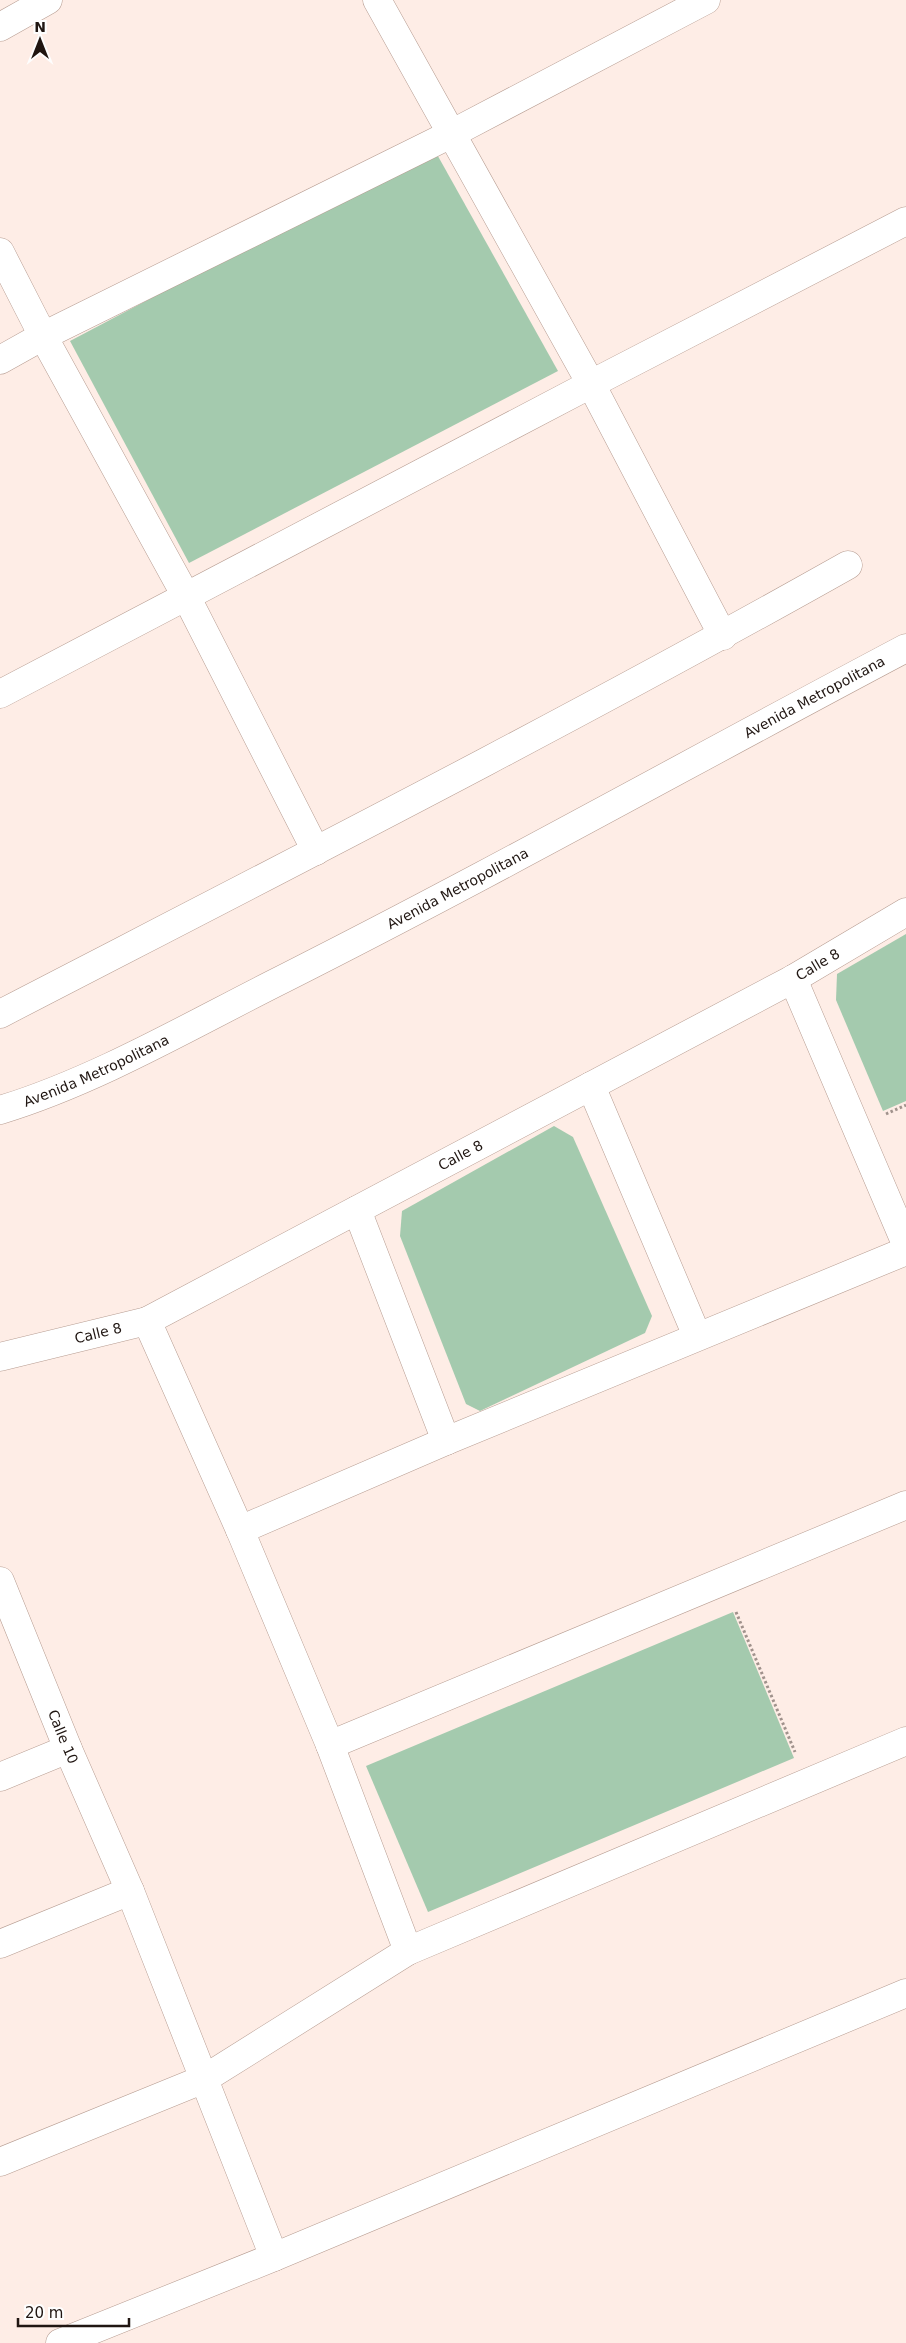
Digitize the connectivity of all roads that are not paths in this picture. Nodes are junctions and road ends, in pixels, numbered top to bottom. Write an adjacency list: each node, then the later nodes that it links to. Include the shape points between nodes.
1 (48, 0): 4 (street)
2 (377, 0): 5 (street)
3 (706, 0): 5 (street)
4 (0, 27)
5 (451, 134): 8 (street); 10 (street)
6 (906, 221): 10 (street)
7 (0, 252): 8 (street)
8 (43, 336): 9 (street); 12 (street)
9 (0, 360)
10 (591, 384): 12 (street); 13 (street)
11 (848, 565): 13 (street)
12 (187, 598): 15 (street); 16 (street)
13 (723, 636): 16 (street)
14 (906, 648): 21 (street, Avenida Metropolitana, via 341,950 111,1065 22,1104)
15 (0, 694)
16 (316, 851): 19 (street)
17 (906, 912): 18 (street, Calle 8)
18 (792, 979): 20 (street, Calle 8); 23 (street)
19 (0, 1014)
20 (592, 1086): 22 (street, Calle 8); 26 (street)
21 (0, 1110)
22 (357, 1210): 25 (street, Calle 8); 28 (street)
23 (906, 1244)
24 (906, 1251): 26 (street)
25 (147, 1321): 27 (street, Calle 8); 30 (street)
26 (697, 1336): 28 (street)
27 (0, 1357)
28 (446, 1440): 30 (street)
29 (906, 1505): 33 (street)
30 (240, 1530): 33 (street)
31 (0, 1581): 34 (street, Calle 10)
32 (906, 1741): 38 (street)
33 (330, 1745): 38 (street)
34 (68, 1748): 35 (street); 36 (street, Calle 10)
35 (0, 1777)
36 (130, 1891): 37 (street); 40 (street, Calle 10)
37 (0, 1944)
38 (408, 1951): 40 (street)
39 (906, 1993): 42 (street)
40 (204, 2079): 41 (street); 42 (street, Calle 10)
41 (0, 2162)
42 (274, 2257): 43 (street)
43 (60, 2343)

